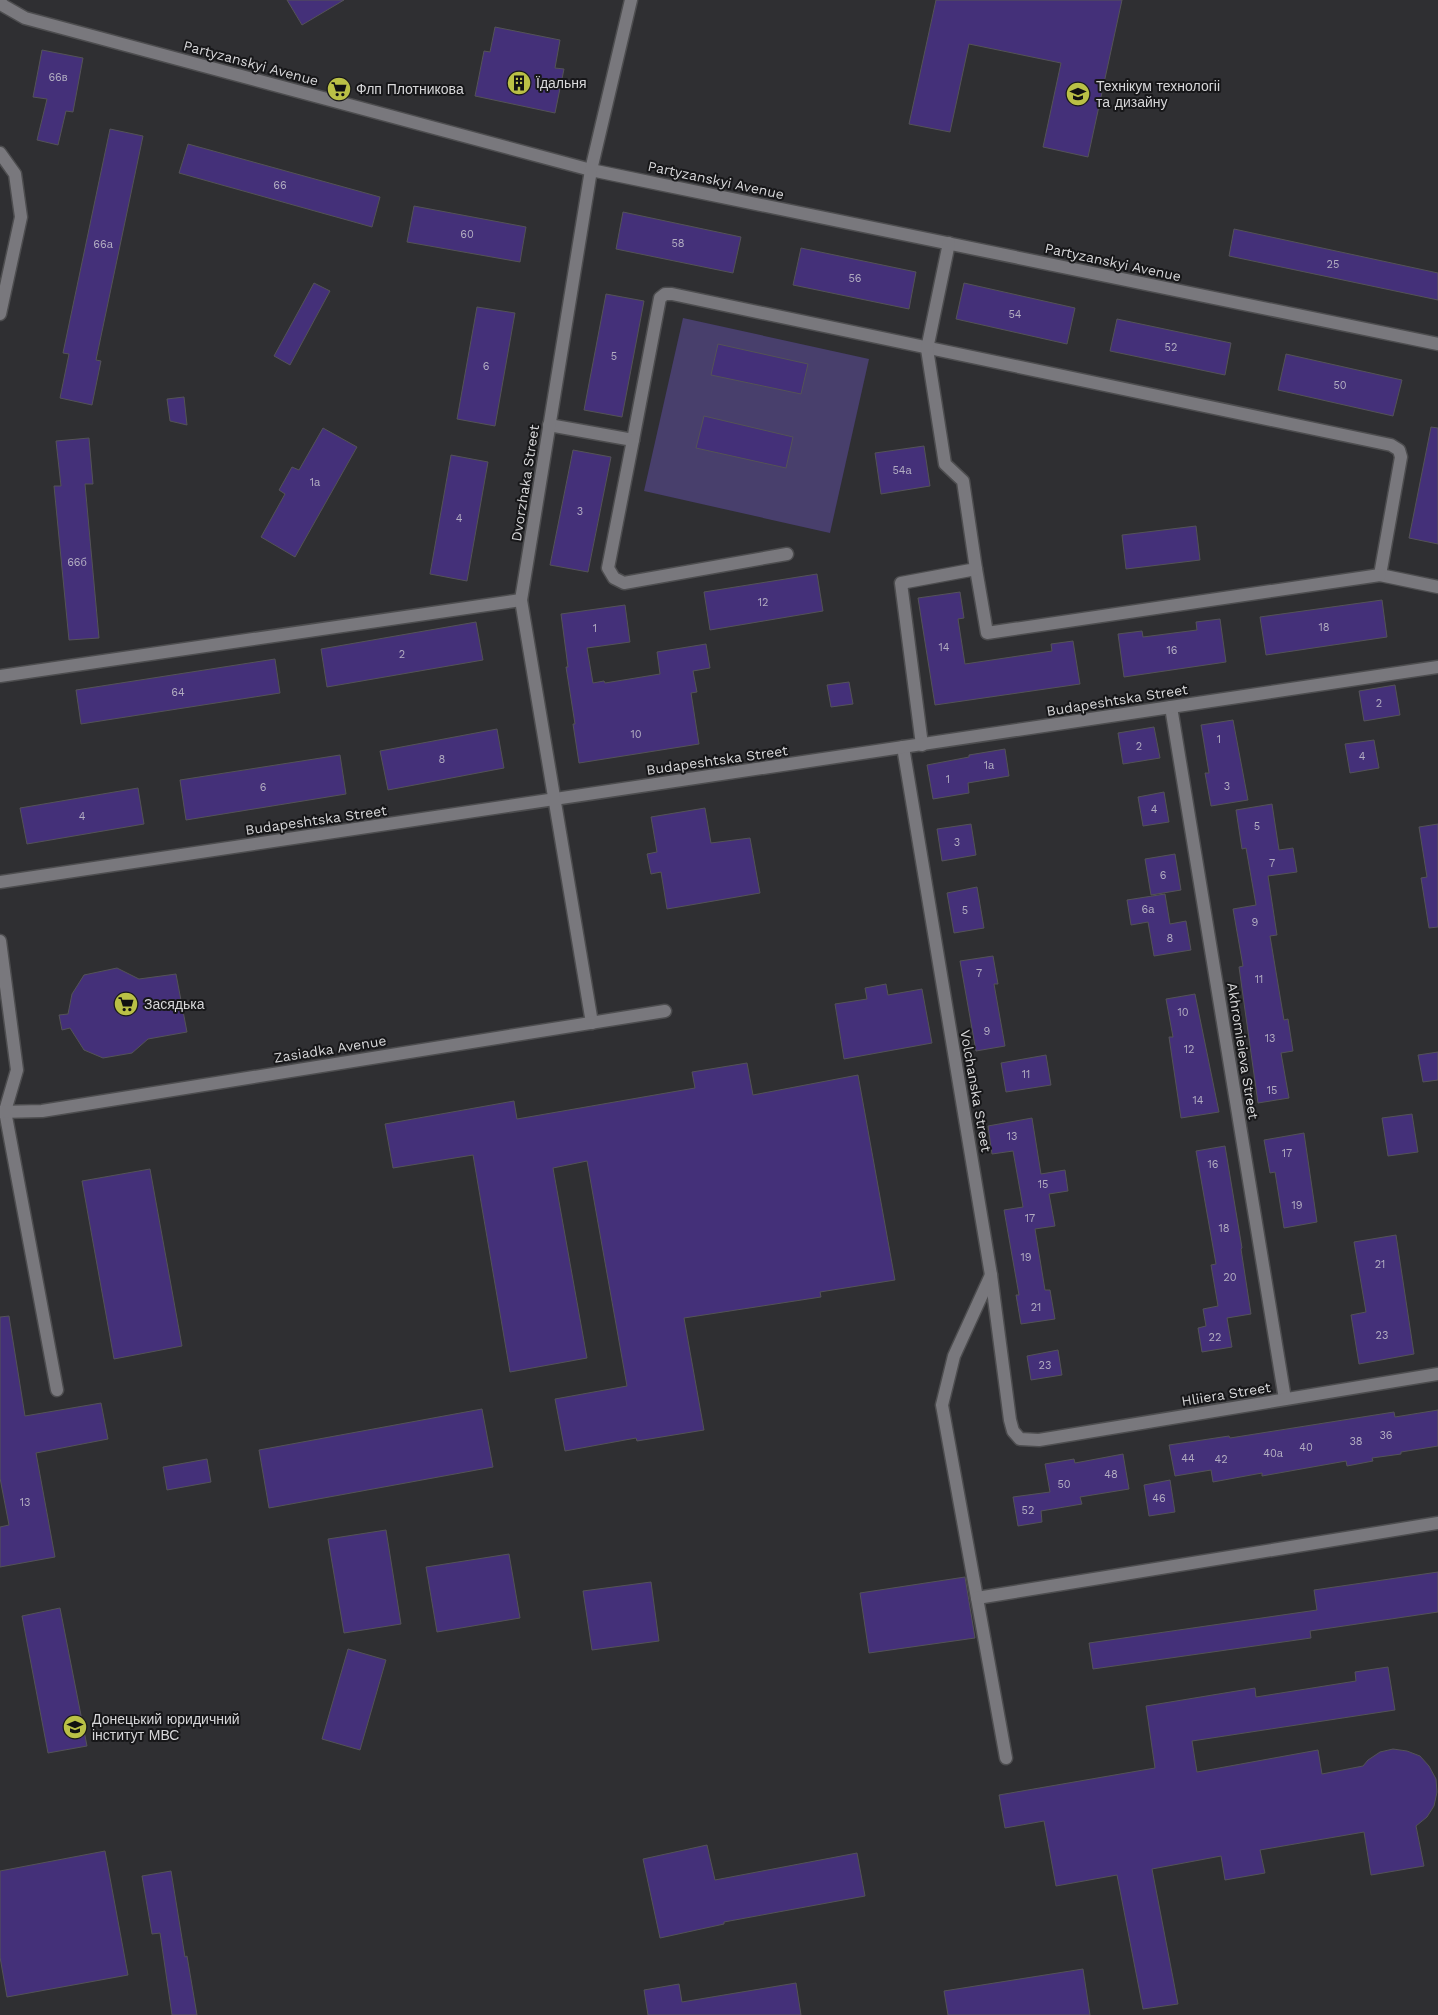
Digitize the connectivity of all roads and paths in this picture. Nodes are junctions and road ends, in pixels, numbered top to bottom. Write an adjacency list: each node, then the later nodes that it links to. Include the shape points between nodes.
1 (631, 0): 4 (street, Dvorzhaka Street)
2 (0, 2): 4 (street, Partyzanskyi Avenue, via 26,18)
3 (0, 153): 6 (street, via 15,174 21,217)
4 (591, 170): 5 (street, Partyzanskyi Avenue); 9 (street, Dvorzhaka Street)
5 (949, 244): 7 (street, Partyzanskyi Avenue); 8 (street)
6 (0, 314)
7 (1438, 344)
8 (927, 349): 10 (street, via 665,294 660,298); 12 (street, via 945,464 963,481); 13 (street, via 1391,445 1399,450 1400,458)
9 (549, 425): 10 (street); 15 (street, Dvorzhaka Street)
10 (633, 440): 11 (street, via 608,568 614,578 624,583)
11 (788, 554)
12 (976, 569): 13 (street, via 986,633); 19 (street, via 901,583)
13 (1380, 575): 14 (street)
14 (1438, 587)
15 (521, 600): 17 (street); 21 (street, Dvorzhaka Street)
16 (1438, 667): 18 (street, Budapeshtska Street)
17 (0, 676)
18 (1171, 707): 19 (street, Budapeshtska Street); 30 (street, Akhromieieva Street)
19 (922, 744): 20 (street, Budapeshtska Street)
20 (903, 748): 21 (street, Budapeshtska Street); 27 (street, Volchanska Street)
21 (553, 800): 22 (street, Budapeshtska Street); 25 (street, Dvorzhaka Street)
22 (0, 882)
23 (0, 941): 26 (street, via 17,1070)
24 (665, 1011): 25 (street, Zasiadka Avenue)
25 (592, 1023): 26 (street, Zasiadka Avenue, via 42,1111)
26 (3, 1112): 29 (street)
27 (991, 1275): 31 (street, Volchanska Street, via 1010,1420); 33 (street, via 954,1356 942,1405)
28 (1438, 1374): 30 (street, Hliiera Street)
29 (57, 1390)
30 (1285, 1399): 31 (street, Hliiera Street, via 1040,1440)
31 (1020, 1439)
32 (1438, 1523): 33 (street)
33 (977, 1598): 34 (street)
34 (1006, 1758)

